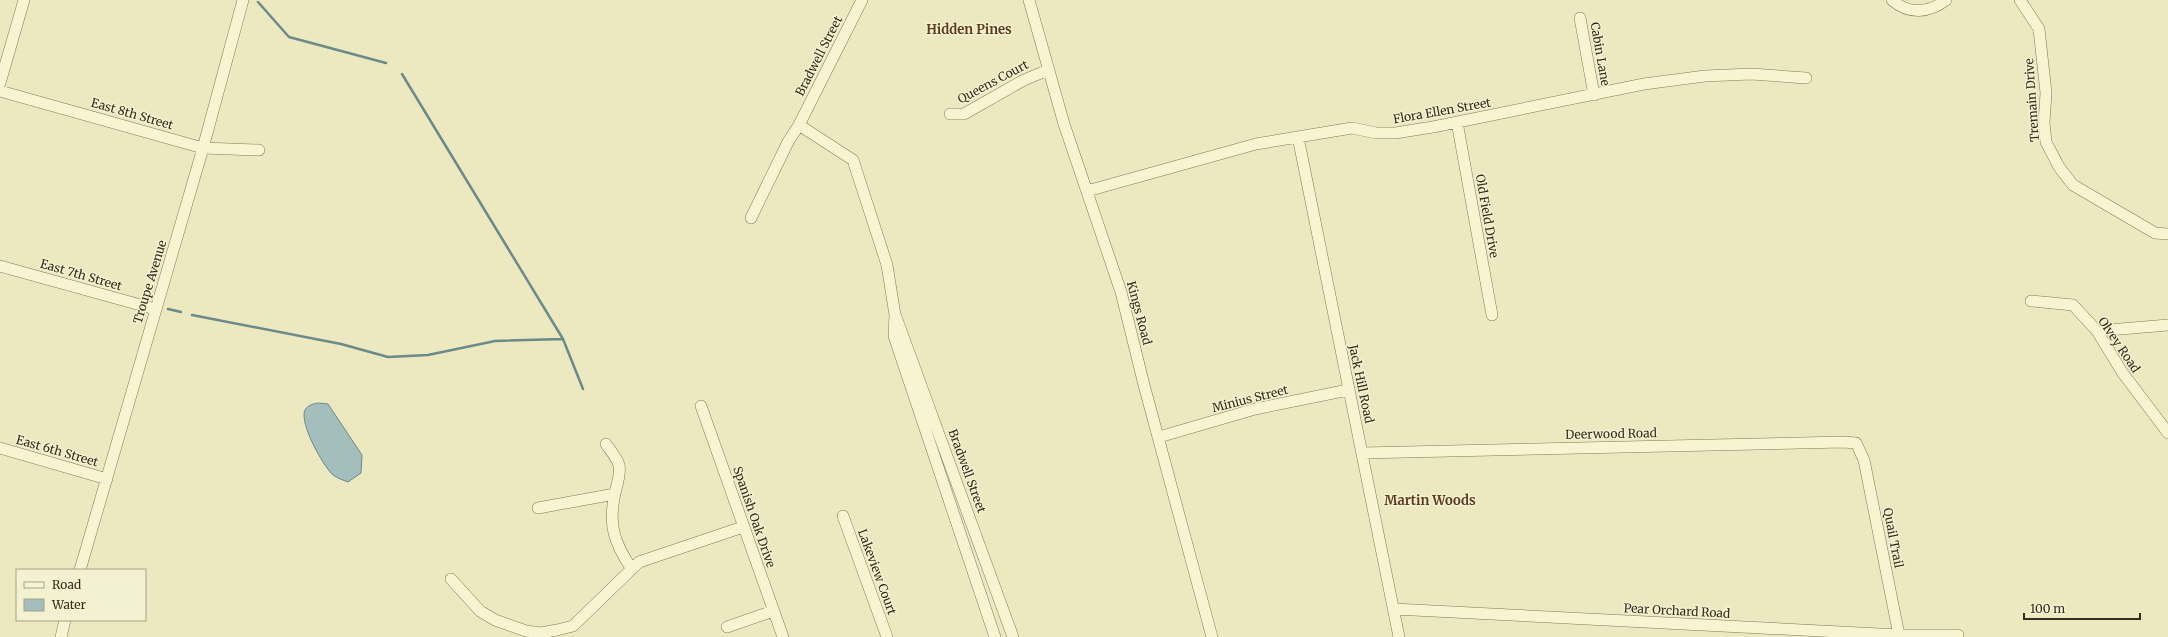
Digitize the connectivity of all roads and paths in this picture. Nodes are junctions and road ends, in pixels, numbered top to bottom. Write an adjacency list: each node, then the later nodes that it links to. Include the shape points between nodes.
1 (24, 0): 11 (street)
2 (243, 0): 18 (street, Troupe Avenue)
3 (862, 0): 16 (street, Bradwell Street)
4 (1029, 0): 9 (street, Kings Road)
5 (1892, 0): 6 (street, via 1899,6 1921,11 1931,10)
6 (1946, 0)
7 (2020, 0): 22 (street, Tremain Drive, via 2039,29 2046,93 2046,142 2059,167 2073,185 2155,233)
8 (1580, 18): 13 (street, Cabin Lane)
9 (1048, 70): 14 (street, Queens Court, via 1024,80 964,114); 20 (street, Kings Road)
10 (1806, 78): 13 (street, Flora Ellen Street, via 1751,74 1705,76 1644,84)
11 (0, 83)
12 (0, 91): 18 (street, East 8th Street)
13 (1594, 95): 15 (street, Flora Ellen Street)
14 (950, 114)
15 (1457, 122): 17 (street, Flora Ellen Street, via 1395,133 1376,133 1352,128); 27 (street, Old Field Drive)
16 (799, 125): 21 (street, Bradwell Street); 26 (street, Bradwell Street, via 852,160 884,253)
17 (1298, 137): 20 (street, Flora Ellen Street, via 1256,144); 30 (street, Jack Hill Road)
18 (203, 148): 19 (street, East 8th Street); 25 (street, Troupe Avenue)
19 (259, 150)
20 (1087, 191): 33 (street, Kings Road, via 1121,292)
21 (751, 218)
22 (2168, 234)
23 (0, 266): 25 (street, East 7th Street)
24 (2031, 301): 29 (street, Olvey Road, via 2073,305)
25 (155, 309): 38 (street, Troupe Avenue)
26 (895, 315): 56 (street, Bradwell Street, via 894,336); 57 (street, Bradwell Street)
27 (1492, 315)
28 (2168, 325): 29 (street)
29 (2097, 331): 32 (street, Olvey Road, via 2122,372)
30 (1348, 390): 33 (street, Minius Street, via 1255,409); 37 (street, Jack Hill Road)
31 (701, 406): 42 (street, Spanish Oak Drive)
32 (2168, 433)
33 (1159, 437): 58 (street, Kings Road)
34 (606, 444): 39 (street, via 618,465)
35 (1858, 447): 37 (street, Deerwood Road, via 1856,443 1843,442); 51 (street, Quail Trail, via 1864,460)
36 (0, 448): 38 (street, East 6th Street)
37 (1362, 453): 46 (street, Jack Hill Road)
38 (107, 479): 44 (street, Troupe Avenue)
39 (615, 494): 40 (street); 43 (street, via 612,524 615,538 618,548)
40 (538, 508)
41 (843, 516): 55 (street, Lakeview Court)
42 (743, 527): 43 (street, via 638,562); 47 (street, Spanish Oak Drive)
43 (631, 568): 50 (street, via 593,609 573,626)
44 (80, 569)
45 (451, 579): 50 (street, via 480,611)
46 (1394, 609): 51 (street, Pear Orchard Road); 59 (street, Jack Hill Road)
47 (773, 611): 49 (street); 54 (street, Spanish Oak Drive)
48 (66, 621): 53 (street)
49 (727, 627)
50 (524, 634)
51 (1899, 635): 52 (street, Pear Orchard Road)
52 (1958, 635)
53 (60, 637)
54 (783, 637)
55 (887, 637)
56 (995, 637)
57 (1013, 637)
58 (1212, 637)
59 (1399, 637)

